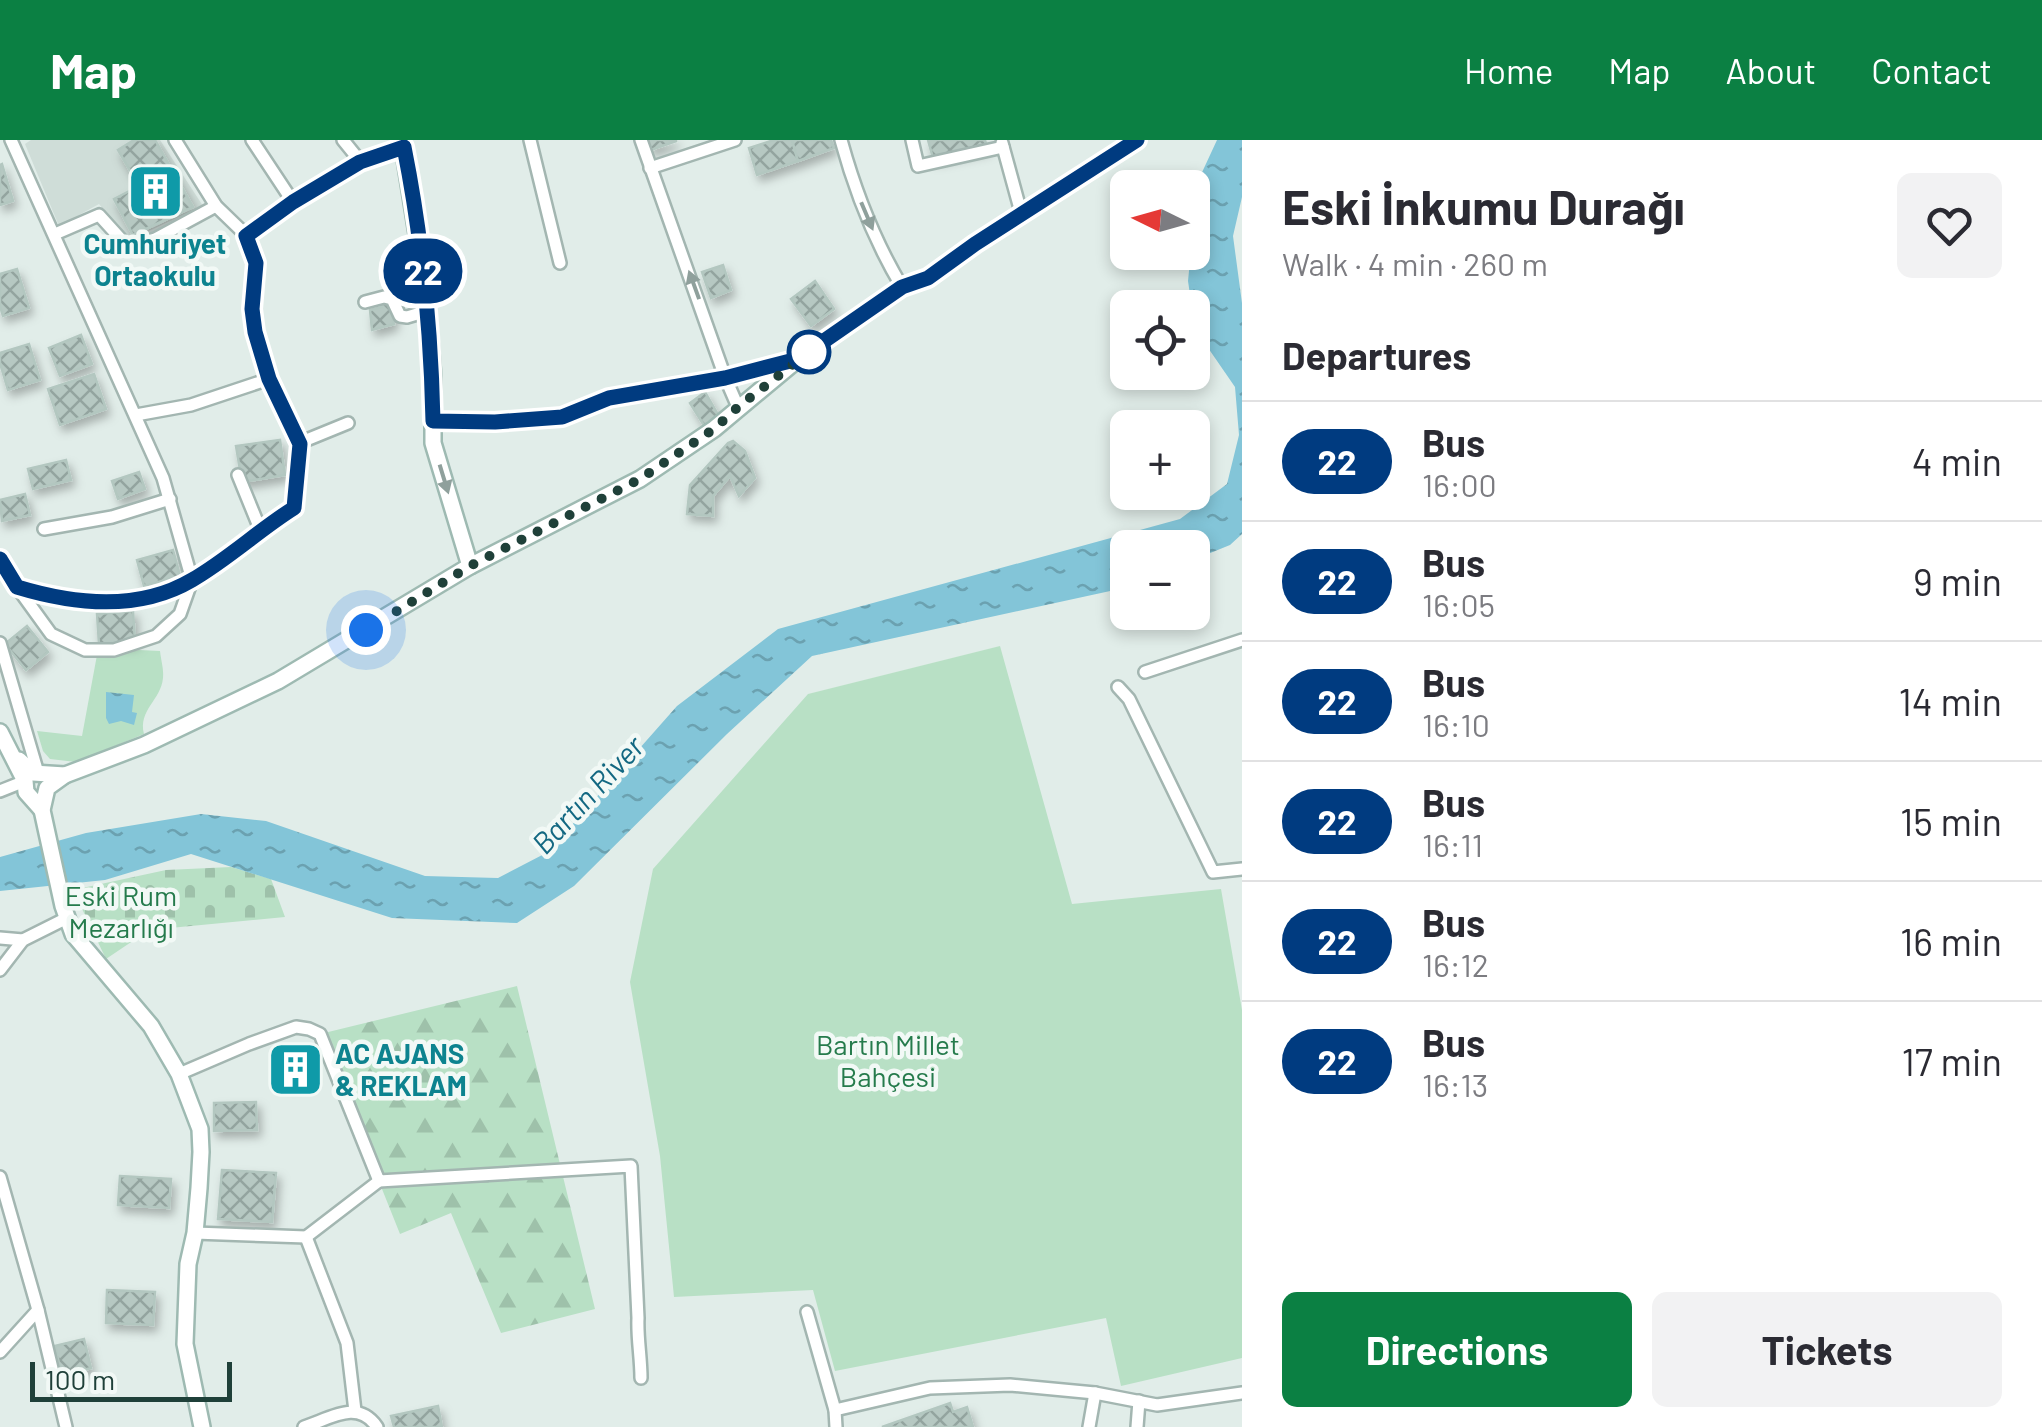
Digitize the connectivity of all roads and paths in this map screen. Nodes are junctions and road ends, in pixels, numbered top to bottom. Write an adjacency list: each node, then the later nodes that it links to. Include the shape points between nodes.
1 (175, 140): 16 (street)
2 (252, 140): 15 (street)
3 (343, 140): 13 (street)
4 (530, 140): 20 (street)
5 (641, 140): 14 (street)
6 (735, 140): 14 (street)
7 (841, 140): 21 (street, one-way to 21, via 886,262)
8 (912, 140): 11 (street, via 918,166)
9 (1137, 140): 17 (street)
10 (6, 141): 18 (street)
11 (1002, 143): 17 (street)
12 (403, 144): 13 (street); 23 (street)
13 (360, 162): 15 (street)
14 (650, 168): 25 (street, one-way to 14)
15 (293, 202): 19 (street)
16 (216, 206): 18 (street, via 128,247 99,214); 19 (street)
17 (1022, 216): 21 (street, via 928,278)
18 (54, 234): 28 (street)
19 (246, 236): 26 (street, via 256,263 255,332)
20 (560, 263)
21 (902, 287): 24 (street)
22 (365, 302): 23 (street, via 392,299 400,316)
23 (427, 311): 29 (street)
24 (798, 359): 25 (street); 27 (street)
25 (725, 378): 27 (street); 29 (street, via 609,398 562,417)
26 (269, 379): 28 (street); 31 (street)
27 (738, 407): 37 (street, via 640,479)
28 (136, 415): 33 (street)
29 (433, 421): 37 (street, one-way to 37, via 433,443)
30 (348, 423): 31 (street)
31 (300, 444): 35 (street, via 294,508)
32 (238, 475): 35 (street)
33 (170, 500): 34 (street); 38 (street)
34 (44, 529)
35 (260, 529): 38 (street)
36 (0, 559): 39 (street)
37 (470, 566): 45 (street, via 278,681 144,745)
38 (192, 580): 39 (street, via 111,602); 39 (street, via 180,614 156,636 114,650 85,650 51,634)
39 (17, 587)
40 (1242, 640): 42 (street)
41 (0, 643): 45 (street)
42 (1145, 672)
43 (1118, 687): 47 (street, via 1213,872)
44 (4, 739): 45 (street)
45 (36, 783): 46 (street); 48 (street)
46 (4, 790)
47 (1242, 868)
48 (65, 912): 50 (street); 52 (street, via 72,934 151,1026)
49 (0, 938): 50 (street)
50 (22, 940): 51 (street)
51 (0, 970)
52 (179, 1074): 54 (street, via 296,1027 320,1034); 55 (street, via 200,1129)
53 (0, 1176): 57 (street)
54 (379, 1181): 56 (street); 60 (street, via 631,1166)
55 (195, 1234): 56 (street); 67 (street, via 185,1344)
56 (306, 1237): 65 (street, via 347,1343)
57 (38, 1310): 59 (street); 66 (street)
58 (807, 1312): 64 (street)
59 (0, 1352)
60 (641, 1378)
61 (1095, 1393): 63 (street); 64 (street, via 1010,1384 930,1388); 71 (street)
62 (1242, 1393): 63 (street, via 1157,1405)
63 (1139, 1401): 72 (street)
64 (835, 1410): 70 (street)
65 (355, 1411): 68 (street); 69 (street)
66 (66, 1427)
67 (202, 1427)
68 (304, 1427)
69 (377, 1427)
70 (836, 1427)
71 (1089, 1427)
72 (1136, 1427)

